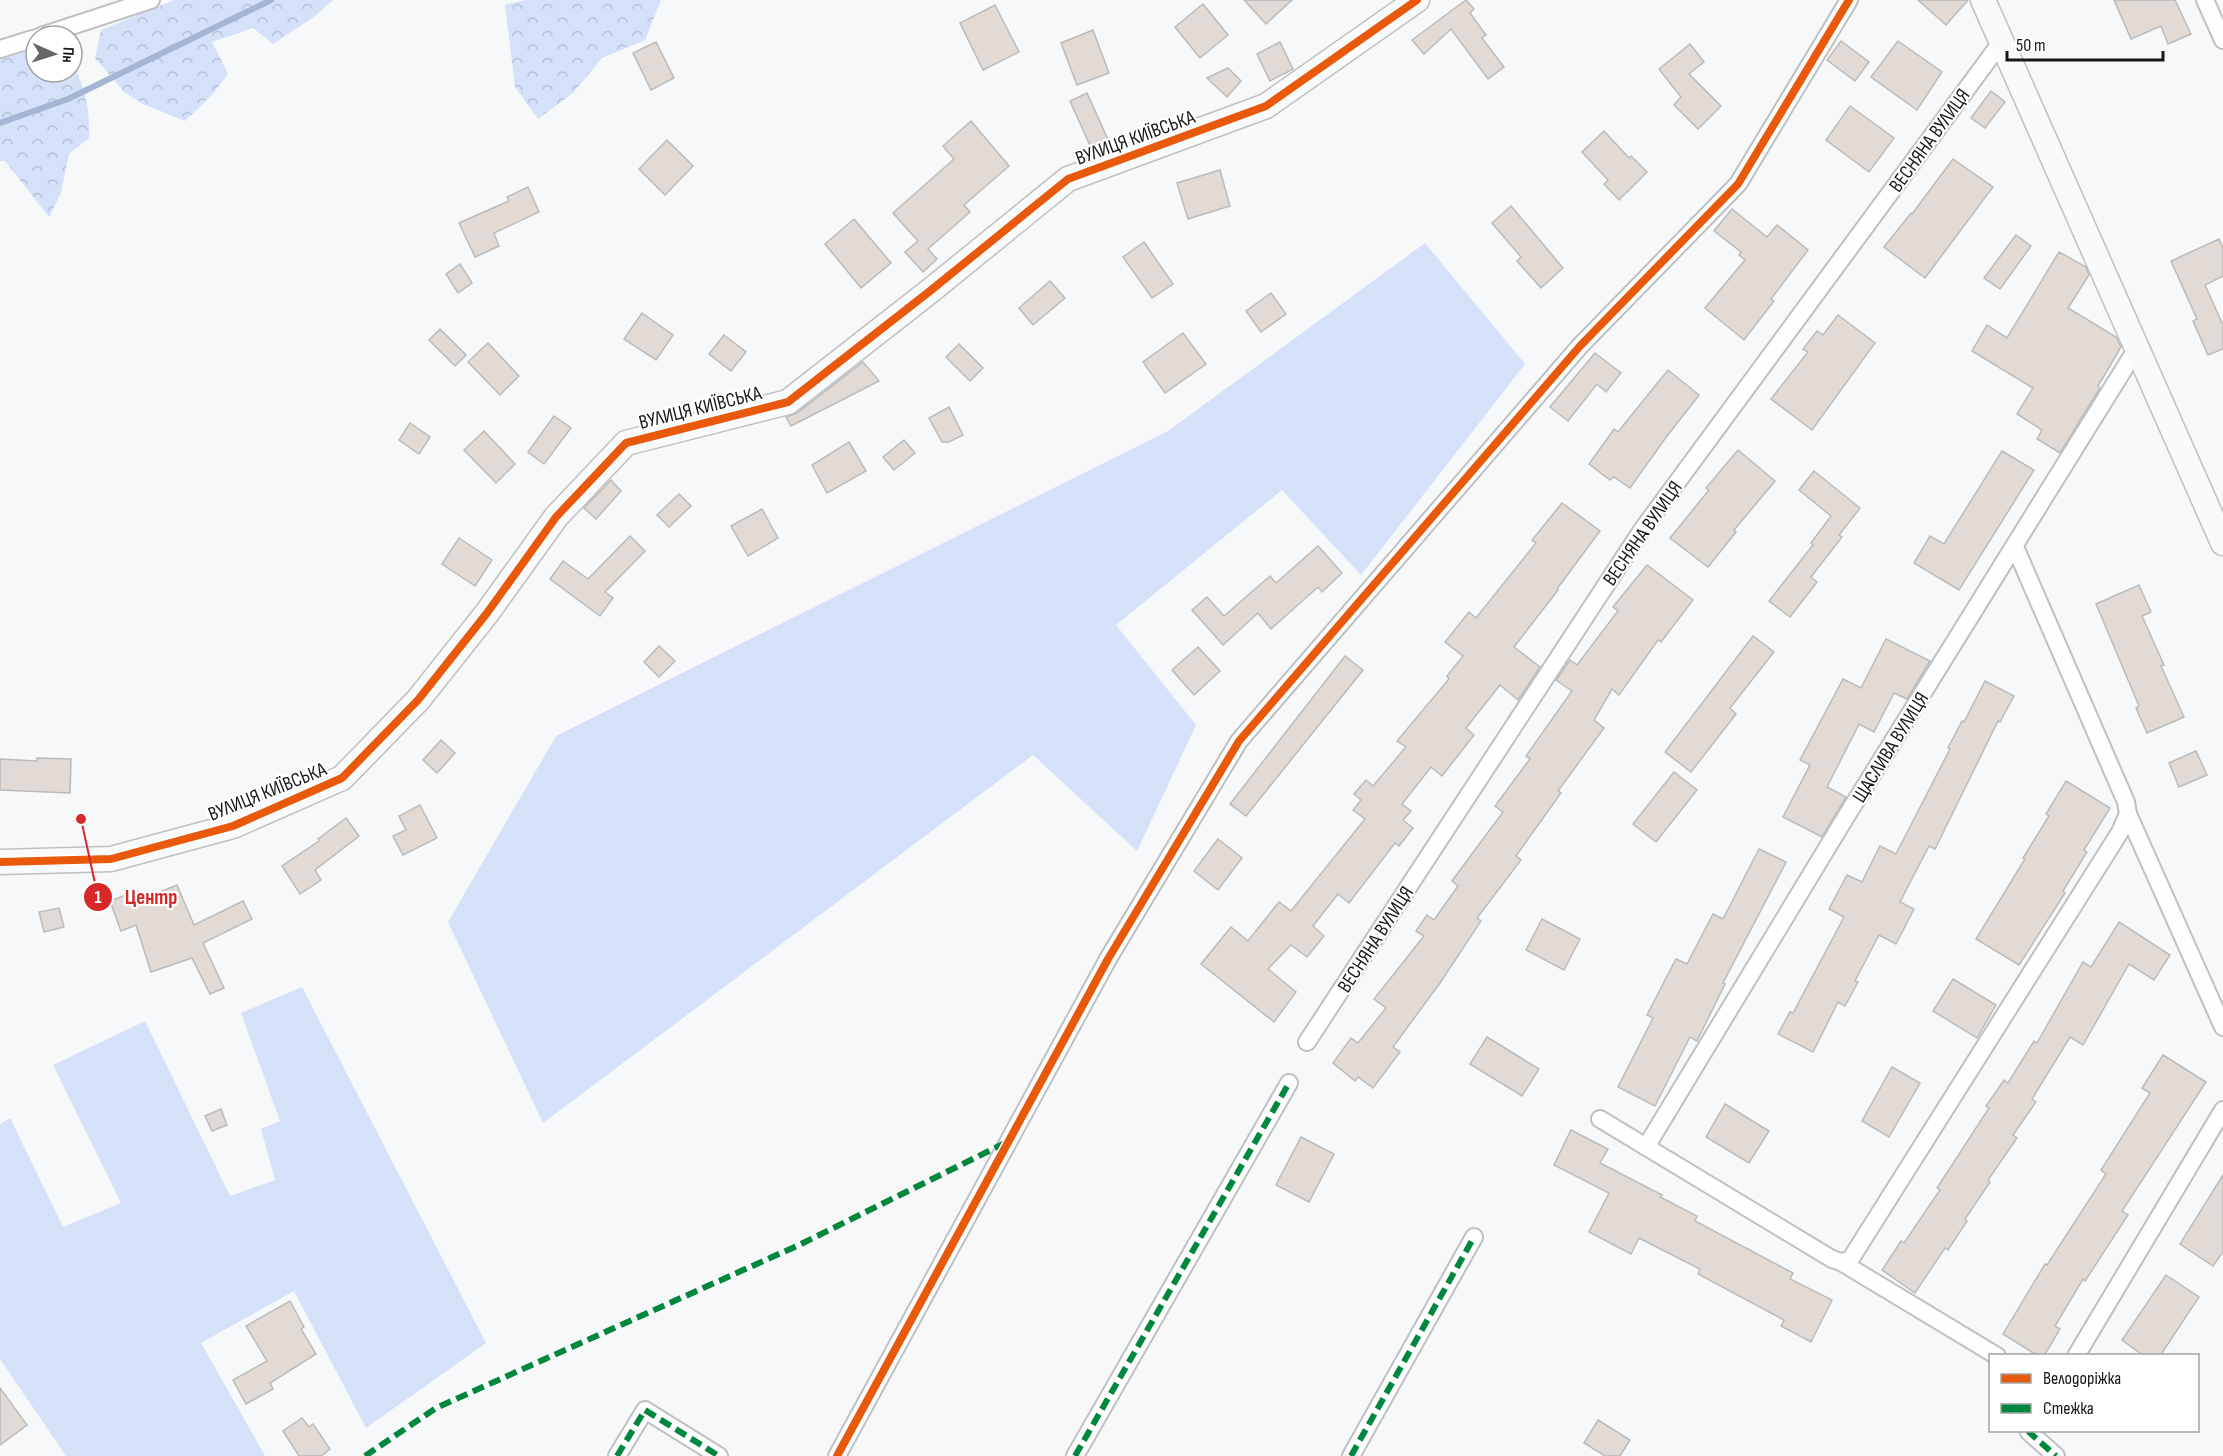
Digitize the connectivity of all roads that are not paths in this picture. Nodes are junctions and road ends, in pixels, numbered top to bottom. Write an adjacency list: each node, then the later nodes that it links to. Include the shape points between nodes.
1 (151, 0): 6 (street)
2 (1417, 0): 15 (street, ВУЛИЦЯ КИЇВСЬКА, via 1266,106 1068,179 788,402 626,443 556,517 418,700 342,778 233,826 111,859)
3 (1849, 0): 29 (street, via 1738,184 1580,346 1239,741 1103,969)
4 (1983, 0): 8 (street)
5 (2205, 0): 7 (street)
6 (78, 24)
7 (2223, 40)
8 (2002, 41): 11 (street); 17 (street, ВЕСНЯНА ВУЛИЦЯ, via 1642,530)
9 (24, 42): 10 (street)
10 (0, 49)
11 (2138, 348): 12 (street); 13 (street, ЩАСЛИВА ВУЛИЦЯ)
12 (2223, 543)
13 (2015, 547): 14 (street); 21 (street, ЩАСЛИВА ВУЛИЦЯ)
14 (2128, 814): 16 (street); 23 (street, via 2121,832 1850,1260)
15 (0, 862)
16 (2223, 1027)
17 (1307, 1042)
18 (1289, 1083): 30 (street)
19 (2223, 1110): 25 (street)
20 (1600, 1119): 21 (street)
21 (1646, 1147): 23 (street)
22 (1474, 1237): 31 (street)
23 (1841, 1262): 24 (street)
24 (1994, 1354)
25 (2077, 1354)
26 (2029, 1432): 32 (street)
27 (617, 1456): 28 (street, via 645,1410)
28 (719, 1456)
29 (837, 1456)
30 (1075, 1456)
31 (1351, 1456)
32 (2056, 1456)

